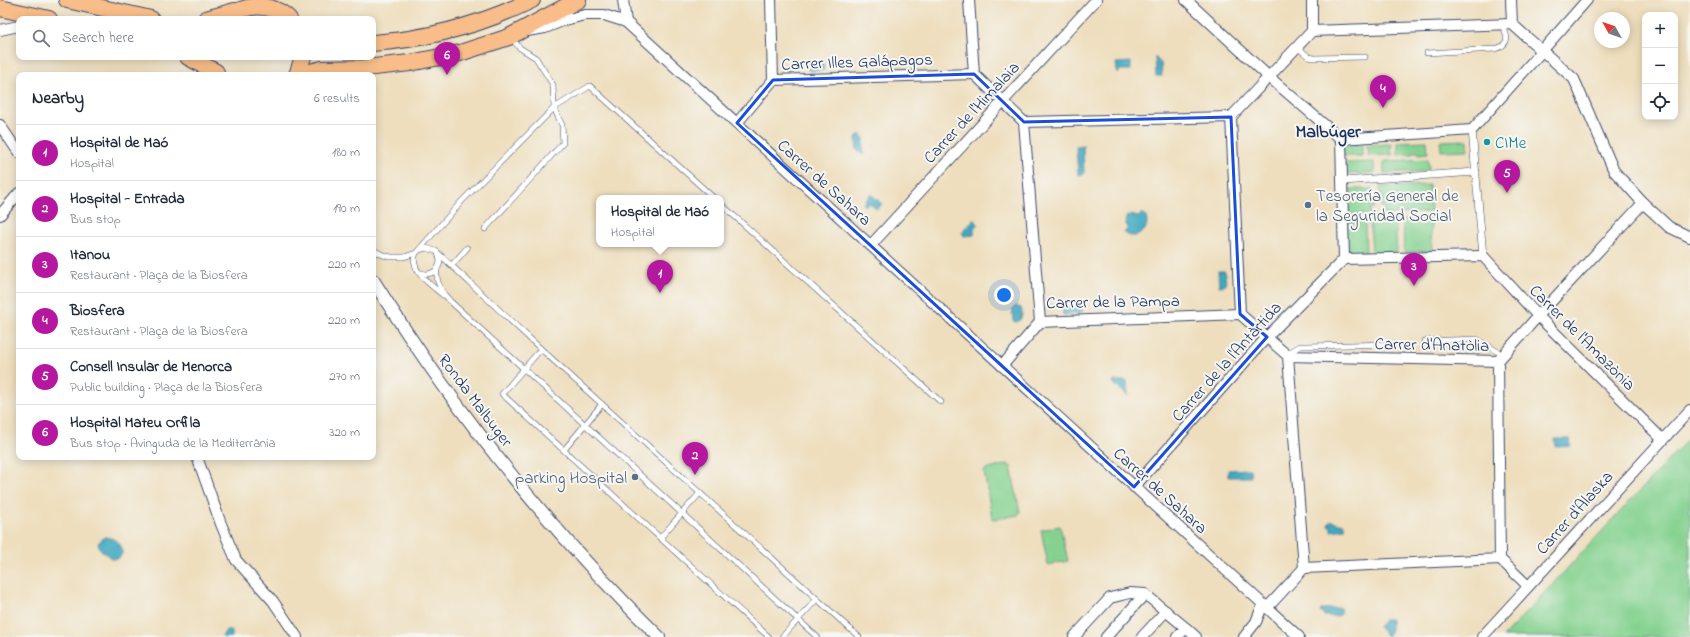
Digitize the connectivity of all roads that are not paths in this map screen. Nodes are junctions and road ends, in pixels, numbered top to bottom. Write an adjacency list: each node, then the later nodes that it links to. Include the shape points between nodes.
1 (67, 0): 15 (main road)
2 (532, 0): 26 (main road, via 480,23 447,32)
3 (578, 0): 25 (main road)
4 (623, 0): 19 (street)
5 (771, 0): 38 (street, Carrer Illes Galápagos)
6 (970, 0): 36 (street)
7 (1096, 0): 39 (street, Carrer de l'Himalaia)
8 (1186, 0): 37 (street)
9 (1312, 0): 24 (street)
10 (1511, 0): 20 (street)
11 (1587, 0): 28 (street)
12 (0, 8): 14 (main road)
13 (240, 9): 16 (main road); 17 (main road); 18 (main road, via 255,6 270,8)
14 (36, 16)
15 (137, 16)
16 (216, 16)
17 (230, 16)
18 (286, 16)
19 (626, 22): 25 (street, Carrer de Sahara, via 604,15 584,15 545,28); 43 (street, Carrer de Sahara)
20 (1512, 24): 21 (street); 28 (street)
21 (1501, 25): 24 (street); 29 (lane, via 1507,32 1501,48)
22 (16, 27): 23 (street)
23 (0, 30)
24 (1312, 31): 27 (street)
25 (515, 34): 35 (main road, via 460,53 410,63); 40 (lane, via 520,48 536,58 553,85)
26 (376, 43)
27 (1297, 47): 30 (lane, via 1314,58); 37 (street)
28 (1542, 51): 45 (street); 52 (street, via 1574,79 1614,171)
29 (1427, 53)
30 (1365, 56)
31 (195, 60): 33 (main road)
32 (302, 60): 34 (main road)
33 (215, 68)
34 (299, 72)
35 (310, 72)
36 (974, 74): 38 (street, Carrer Illes Galápagos); 39 (street)
37 (1269, 77): 41 (street); 46 (street)
38 (773, 80): 43 (street)
39 (1003, 101): 42 (street); 57 (street, Carrer de l'Himalaia)
40 (554, 108): 50 (lane, via 590,86); 55 (lane, via 562,126 563,143); 61 (lane, via 462,201)
41 (1231, 117): 42 (street); 69 (street)
42 (1024, 122): 71 (street, Carrer de la Pampa)
43 (737, 123): 57 (street, Carrer de Sahara)
44 (0, 125): 47 (street)
45 (1472, 130): 46 (street); 48 (street)
46 (1341, 139): 49 (street)
47 (16, 148)
48 (1476, 172): 49 (street); 62 (street)
49 (1342, 181): 63 (street)
50 (711, 195)
51 (16, 196): 54 (street)
52 (1642, 203): 56 (street, via 1669,227); 70 (street)
53 (724, 207): 80 (lane)
54 (0, 215)
55 (485, 229)
56 (1690, 237)
57 (871, 245): 78 (street, Carrer de Sahara)
58 (467, 248): 64 (lane)
59 (436, 251): 61 (lane, via 430,248); 64 (lane); 65 (lane, via 440,261)
60 (376, 252): 61 (lane, via 391,257 404,257)
61 (417, 252): 66 (lane, via 414,265)
62 (1483, 256): 63 (street); 70 (street, Carrer de l'Amazònia)
63 (1344, 259): 72 (street, Carrer de la l'Antàrtida)
64 (452, 265): 75 (lane)
65 (436, 270): 66 (lane, via 430,274); 68 (lane, via 439,287)
66 (418, 271): 68 (lane)
67 (376, 285): 103 (street, Ronda Malbuger, via 452,399 530,498 600,577)
68 (451, 302): 79 (lane)
69 (1240, 314): 71 (street, Carrer de la Pampa); 72 (street)
70 (1538, 316): 77 (street); 84 (street, Carrer de l'Amazònia)
71 (1040, 322): 78 (street)
72 (1267, 337): 76 (street); 87 (street, Carrer de la l'Antàrtida)
73 (1425, 341): 77 (lane, via 1477,339)
74 (1393, 344): 76 (lane, via 1300,346)
75 (541, 349): 79 (lane); 81 (lane)
76 (1287, 356): 77 (street, Carrer d'Anatòlia); 92 (street)
77 (1501, 358): 91 (street, Carrer d'Anatòlia)
78 (1002, 366): 87 (street, Carrer de Sahara)
79 (524, 369): 83 (lane); 85 (lane, via 502,394)
80 (941, 402)
81 (602, 404): 83 (lane); 88 (lane)
82 (1690, 410): 84 (street, Carrer d'Alaska)
83 (585, 424): 85 (lane); 89 (lane)
84 (1662, 439): 93 (street, Carrer d'Alaska)
85 (564, 450): 90 (lane)
86 (198, 460): 102 (street, via 236,560 273,601)
87 (1134, 487): 96 (street, Carrer de Sahara)
88 (700, 493): 89 (lane); 95 (lane)
89 (682, 514): 90 (lane); 99 (lane)
90 (660, 538): 104 (lane)
91 (1500, 559): 92 (street); 93 (street)
92 (1304, 568): 96 (street)
93 (1528, 586): 115 (street, Carrer d'Alaska)
94 (1145, 594): 97 (street); 108 (street, via 1130,593 1110,598); 109 (street)
95 (817, 599): 99 (lane); 107 (lane)
96 (1265, 606): 98 (street, Carrer de Sahara); 100 (street)
97 (1166, 611): 101 (street); 110 (street)
98 (1275, 616): 100 (street); 114 (street, Carrer de Sahara)
99 (798, 619): 105 (lane); 106 (lane)
100 (1256, 622): 113 (street)
101 (1186, 628): 111 (street); 112 (street)
102 (297, 637)
103 (659, 637)
104 (769, 637)
105 (782, 637)
106 (817, 637)
107 (859, 637)
108 (1074, 637)
109 (1106, 637)
110 (1142, 637)
111 (1177, 637)
112 (1196, 637)
113 (1244, 637)
114 (1299, 637)
115 (1482, 637)

